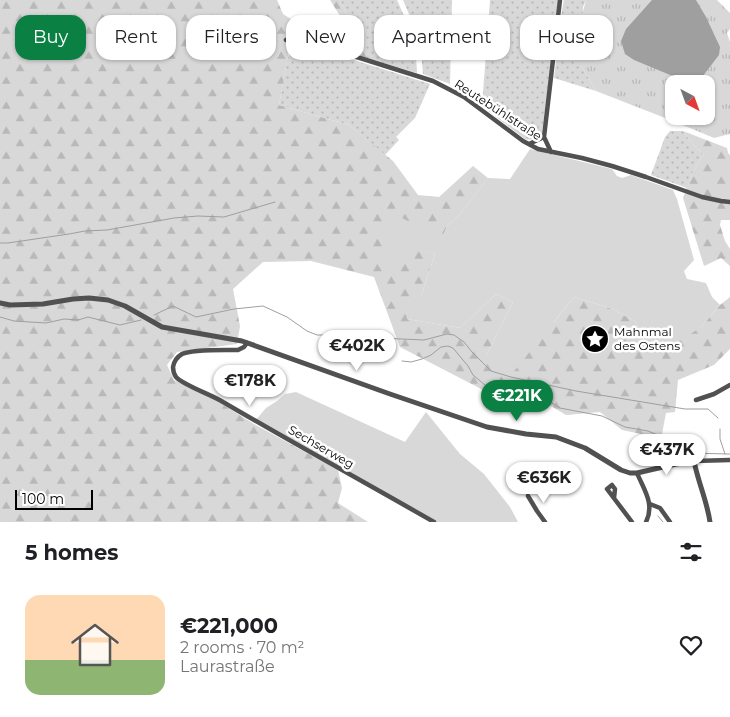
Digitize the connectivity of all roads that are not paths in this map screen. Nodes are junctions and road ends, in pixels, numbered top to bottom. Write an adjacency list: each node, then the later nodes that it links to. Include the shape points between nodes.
1 (560, 0): 3 (street)
2 (364, 59): 4 (street, Reutebühlstraße, via 439,84 464,97)
3 (544, 137): 4 (street); 5 (street)
4 (529, 144): 5 (street, Reutebühlstraße)
5 (551, 152): 6 (street, Reutebühlstraße, via 612,166 702,197)
6 (730, 202)
7 (0, 303): 8 (street, via 42,304 89,298 108,300 162,327)
8 (247, 343): 13 (street, via 487,427 556,438 585,448 622,470); 17 (street, Sechserweg, via 238,350 183,354 174,363 174,375)
9 (730, 385): 10 (street)
10 (696, 400)
11 (730, 460): 12 (street)
12 (694, 461): 13 (street); 22 (street)
13 (637, 473): 16 (street)
14 (528, 496): 18 (street)
15 (614, 498): 19 (street)
16 (650, 504): 20 (street); 21 (street, via 660,508)
17 (434, 522)
18 (545, 522)
19 (632, 522)
20 (646, 522)
21 (670, 522)
22 (710, 522)

